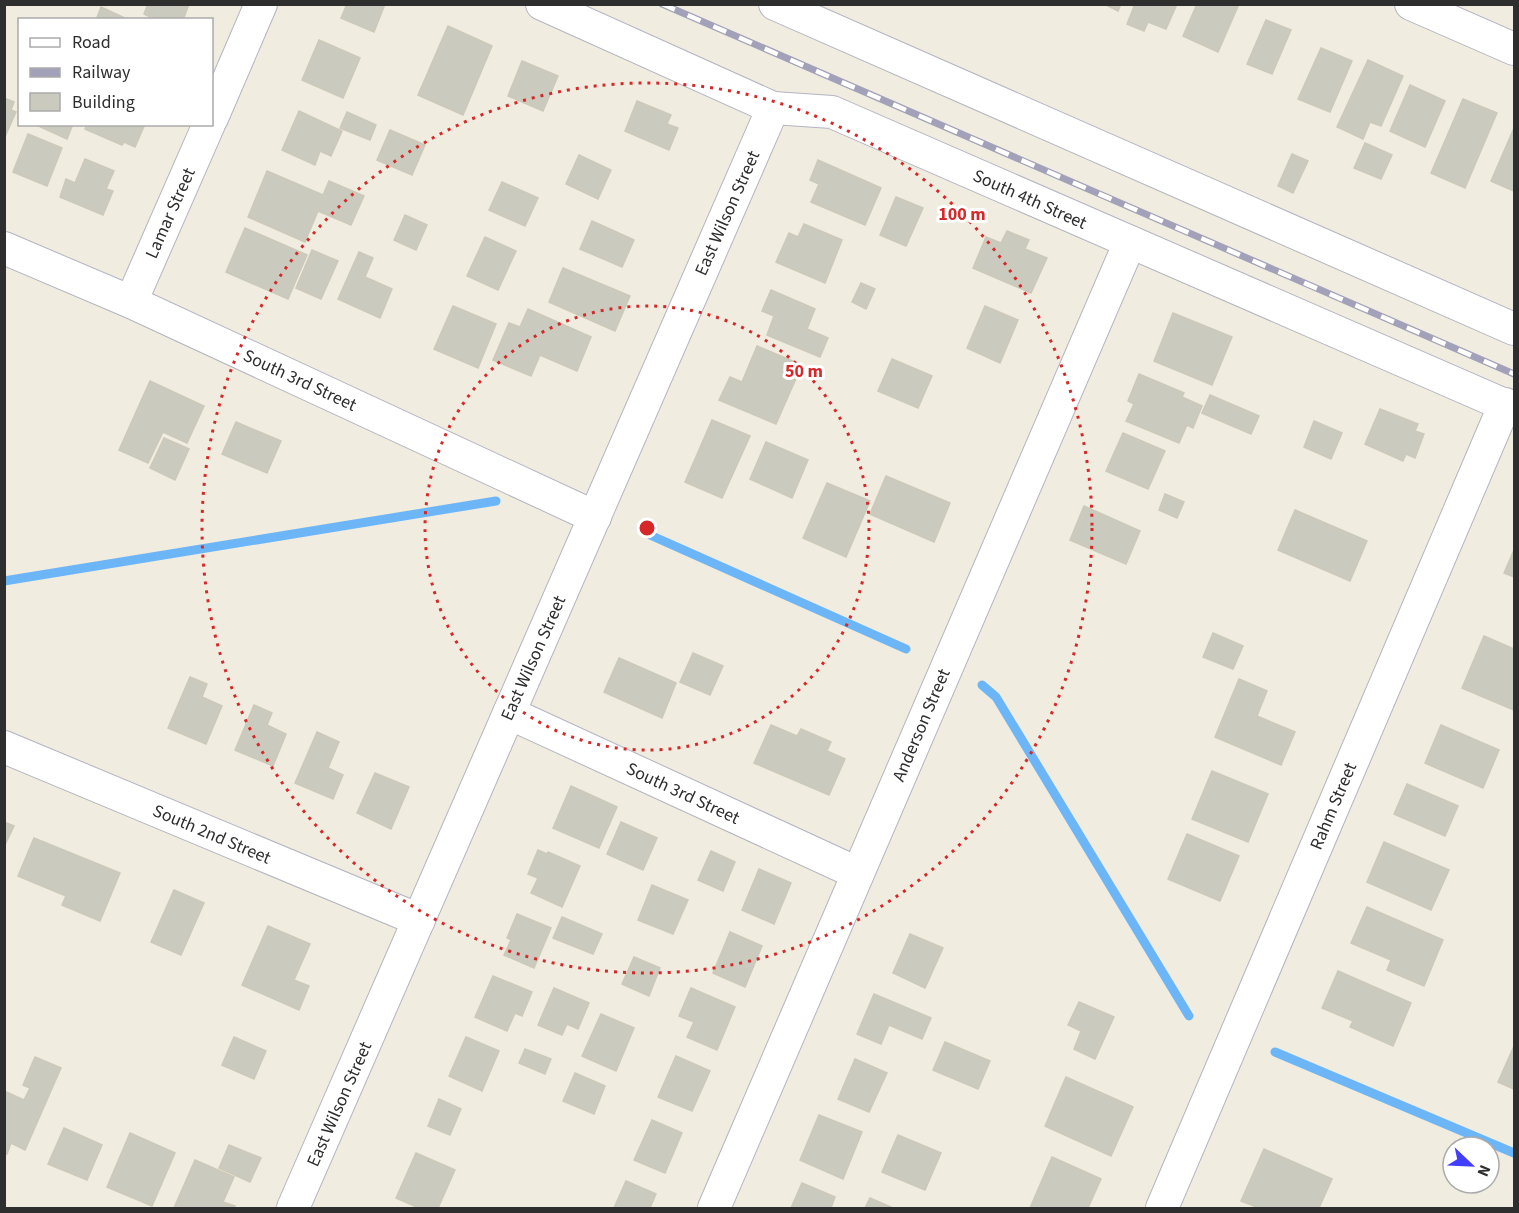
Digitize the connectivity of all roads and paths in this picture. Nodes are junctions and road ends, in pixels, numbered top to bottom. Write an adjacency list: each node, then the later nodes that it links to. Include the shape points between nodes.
1 (261, 4): 7 (street)
2 (542, 4): 6 (street, South 4th Street)
3 (1411, 4): 5 (street)
4 (784, 6): 12 (street)
5 (1515, 49)
6 (773, 108): 9 (street, South 4th Street, via 832,112); 14 (street, East Wilson Street)
7 (213, 116)
8 (208, 126): 11 (street, Lamar Street)
9 (1130, 242): 13 (street, South 4th Street); 17 (street, Anderson Street)
10 (4, 248): 11 (street, South 3rd Street)
11 (131, 302): 14 (street, South 3rd Street)
12 (1515, 329)
13 (1510, 407): 21 (street, Rahm Street)
14 (594, 517): 15 (street, East Wilson Street)
15 (509, 713): 17 (street, South 3rd Street); 18 (street, East Wilson Street)
16 (4, 747): 18 (street, South 2nd Street)
17 (857, 873): 20 (street, Anderson Street)
18 (419, 920): 19 (street, East Wilson Street)
19 (293, 1209)
20 (714, 1209)
21 (1162, 1209)

